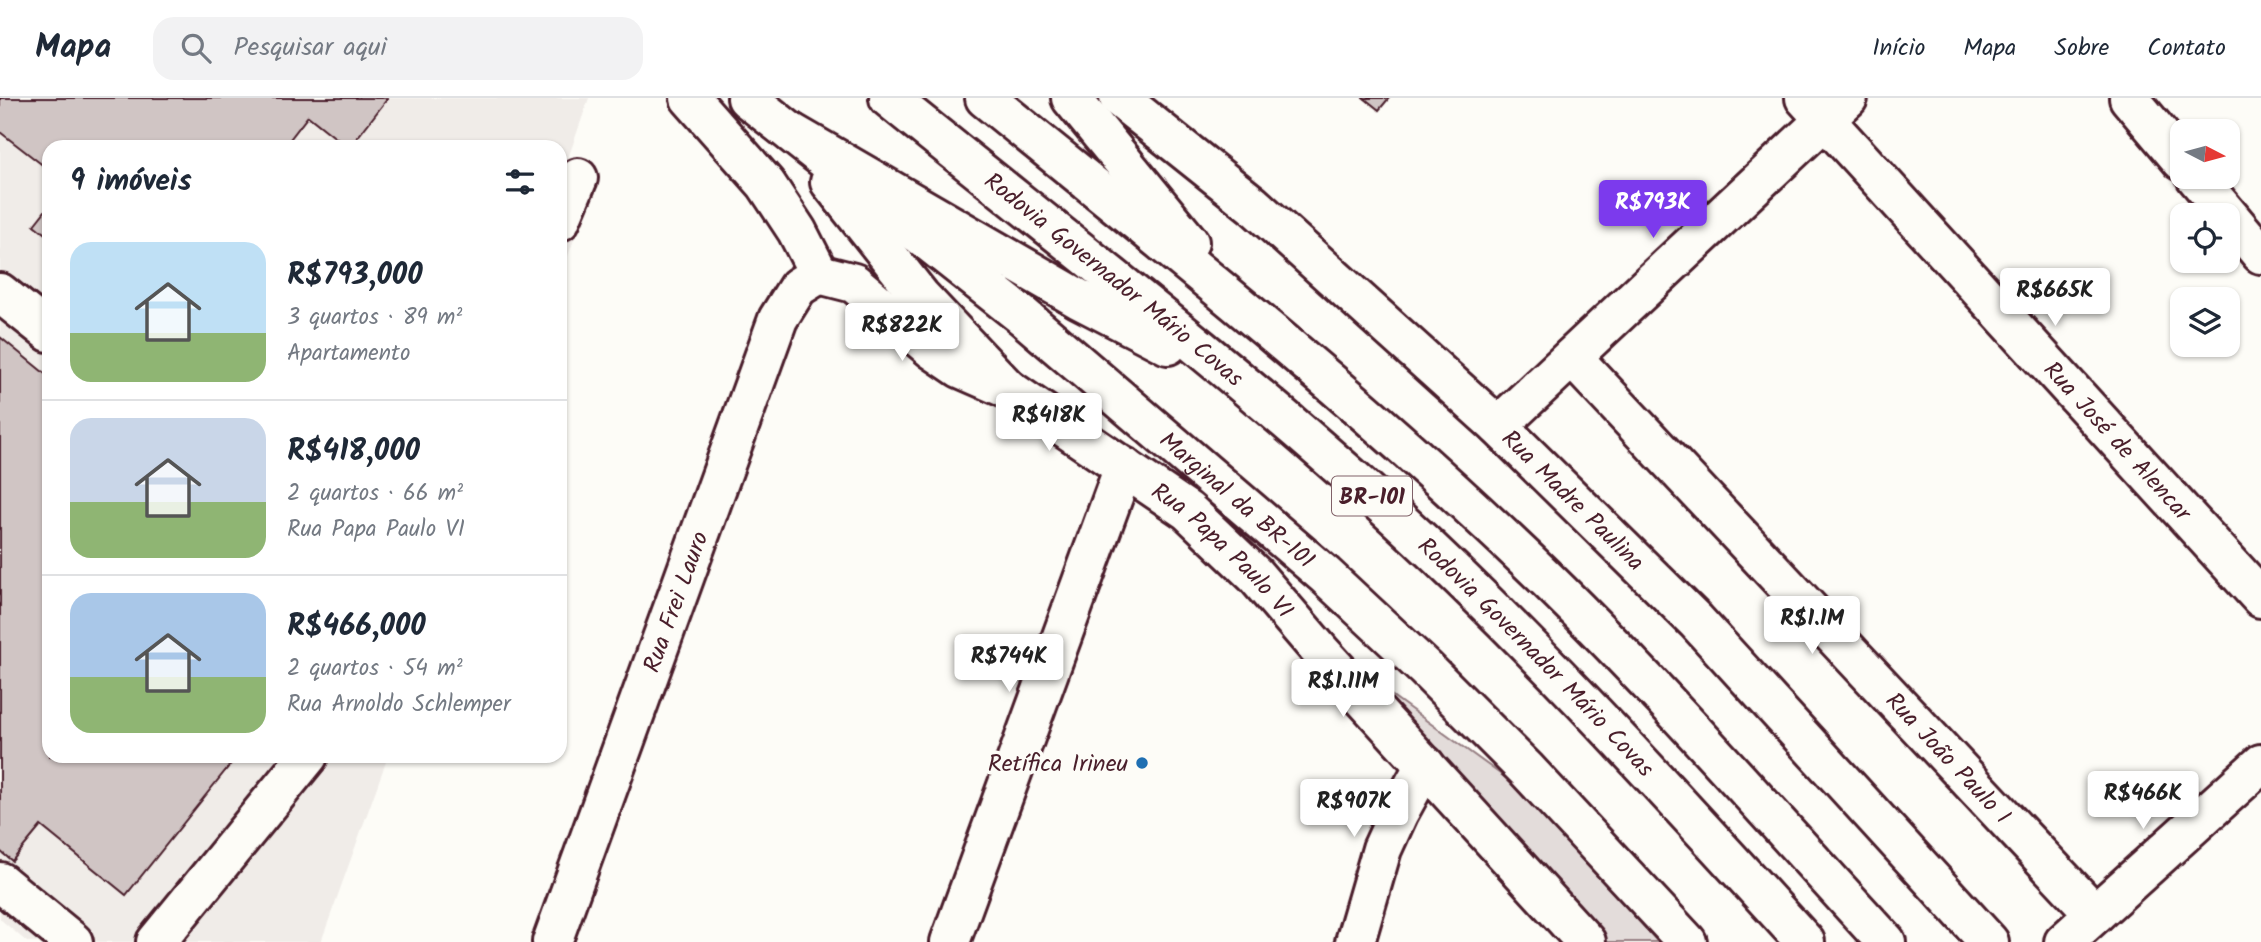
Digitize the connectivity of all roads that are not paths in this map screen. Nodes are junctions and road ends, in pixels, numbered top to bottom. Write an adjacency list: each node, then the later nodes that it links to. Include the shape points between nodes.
1 (690, 98): 15 (main road, via 766,184)
2 (747, 98): 9 (main road, Marginal da BR-101)
3 (889, 98): 20 (main road, Rodovia Governador Mário Covas / BR-101)
4 (985, 98): 17 (main road, BR-101)
5 (1071, 98): 17 (main road)
6 (1119, 98): 22 (main road, Rua Madre Paulina, via 1253,205)
7 (2129, 98): 10 (main road)
8 (1826, 105): 19 (main road); 24 (main road, Rua José de Alencar)
9 (792, 133): 20 (main road, via 1079,299); 21 (main road, via 920,296); 36 (main road, Marginal da BR-101, via 1024,317 1325,575 1527,769)
10 (2170, 147)
11 (578, 178): 13 (main road)
12 (2206, 189): 14 (main road)
13 (567, 204)
14 (2261, 254)
15 (819, 274): 21 (main road, Rua Papa Paulo VI, via 854,283 932,349 960,368); 32 (main road, Rua Frei Lauro, via 798,287 778,319)
16 (0, 293): 18 (main road)
17 (1239, 304): 38 (main road, BR-101, via 1530,563)
18 (42, 326)
19 (1572, 357): 22 (main road); 29 (main road, Rua João Paulo I)
20 (1244, 385): 37 (main road, Rodovia Governador Mário Covas / BR-101, via 1492,608 1569,685)
21 (1008, 389): 23 (main road, Rua Papa Paulo VI)
22 (1498, 426): 39 (main road, Rua Madre Paulina, via 1696,621)
23 (1124, 467): 27 (main road, Rua Papa Paulo VI, via 1188,511 1255,575); 33 (main road)
24 (2261, 598)
25 (302, 763): 31 (main road)
26 (2261, 764): 29 (main road)
27 (1425, 765): 34 (main road, via 1381,849); 35 (main road, Rua Papa Paulo VI)
28 (0, 882): 30 (main road)
29 (2095, 914): 40 (main road)
30 (73, 942)
31 (156, 942)
32 (552, 942)
33 (950, 942)
34 (1355, 942)
35 (1586, 942)
36 (1687, 942)
37 (1805, 942)
38 (1886, 942)
39 (1989, 942)
40 (2064, 942)

